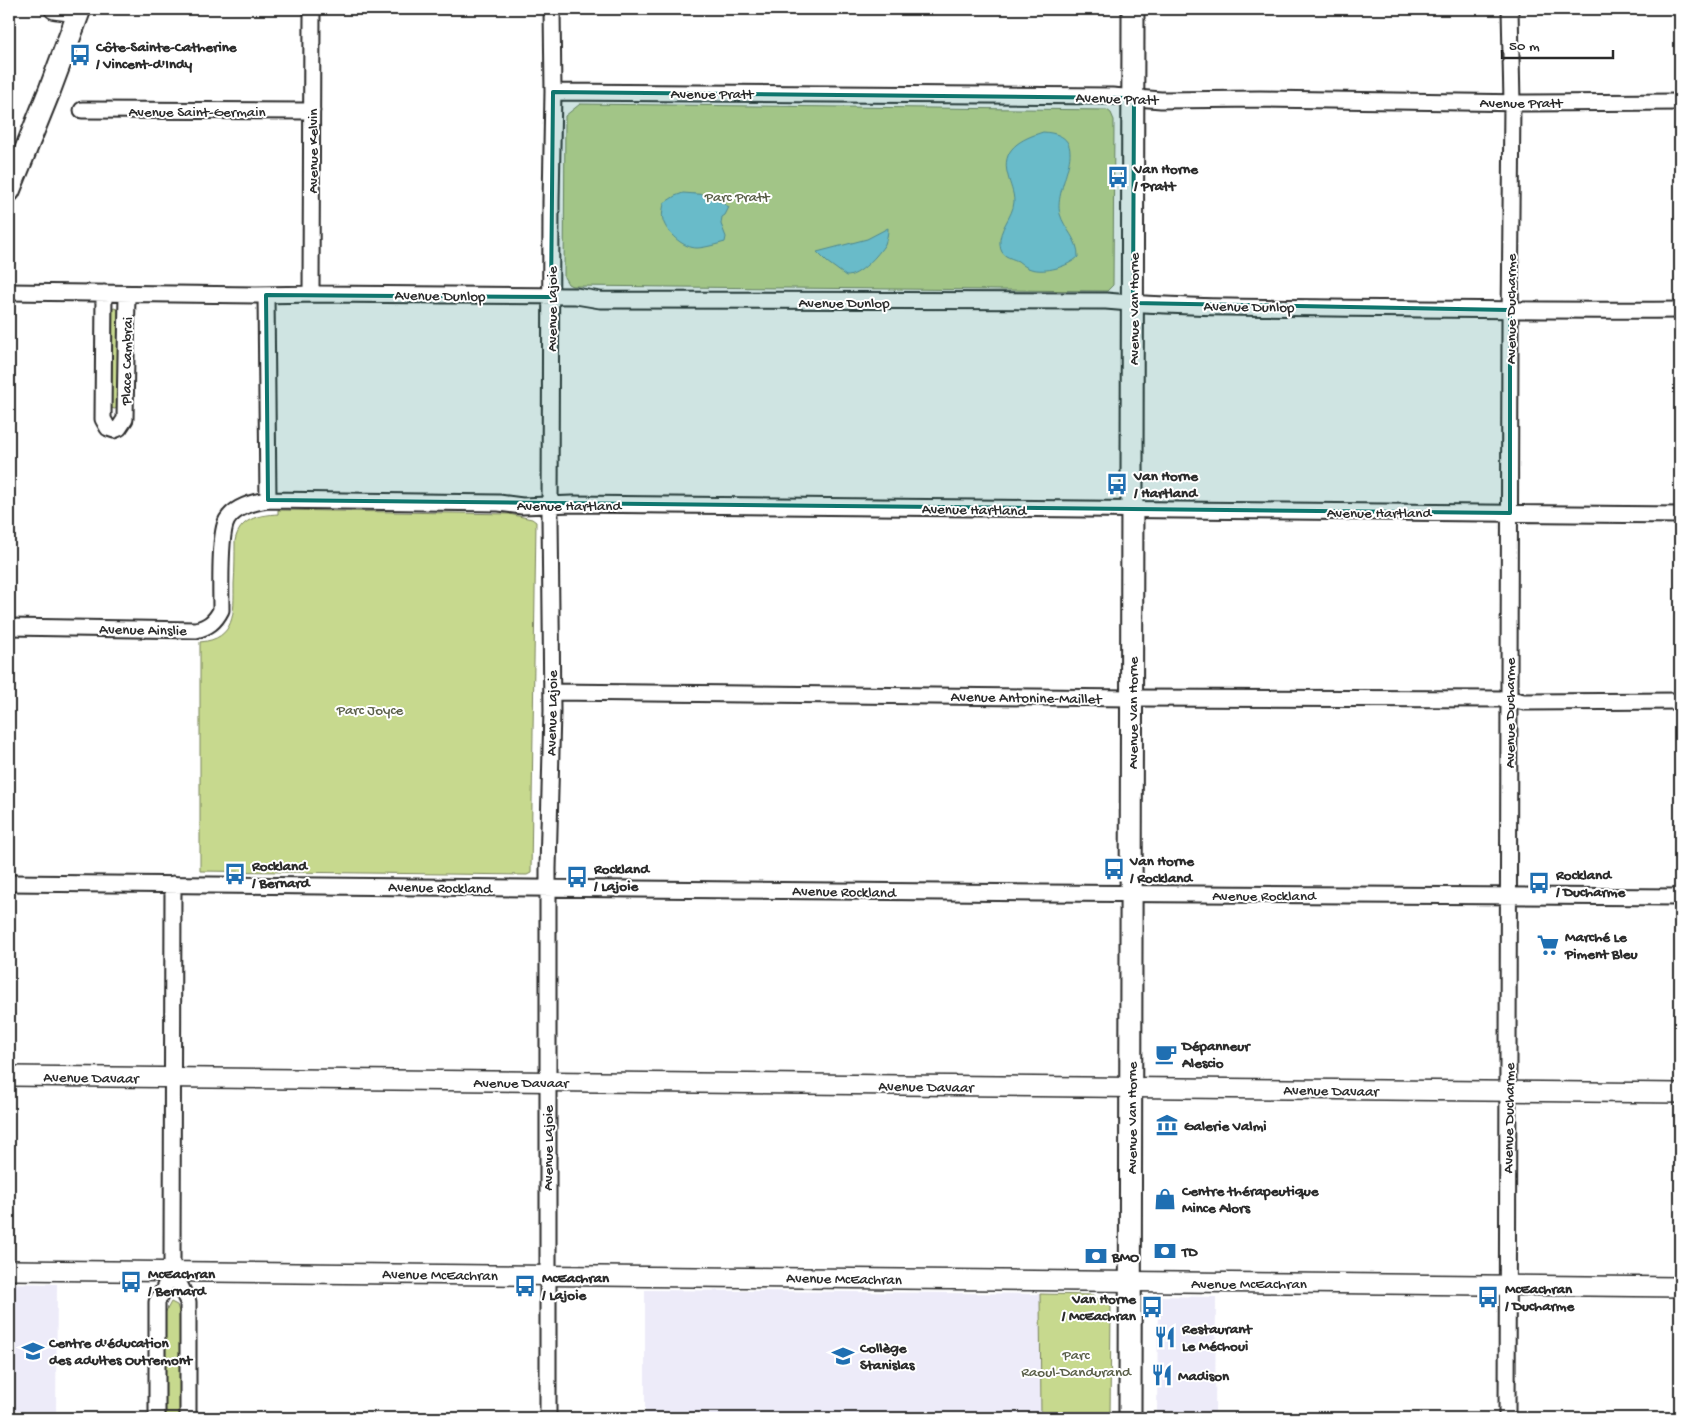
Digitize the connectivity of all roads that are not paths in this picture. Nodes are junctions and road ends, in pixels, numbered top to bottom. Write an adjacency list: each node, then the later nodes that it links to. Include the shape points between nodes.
1 (54, 9): 6 (street)
2 (312, 9): 12 (street, Avenue Kelvin)
3 (552, 9): 7 (street, Avenue Lajoie)
4 (1133, 9): 8 (main road, Avenue Van Horne)
5 (1510, 9): 10 (street, Avenue Ducharme)
6 (78, 10): 13 (main road)
7 (553, 92): 8 (street, Avenue Pratt); 19 (street, Avenue Lajoie)
8 (1134, 98): 10 (street, Avenue Pratt); 20 (main road, Avenue Van Horne)
9 (1680, 102): 10 (street, Avenue Pratt)
10 (1512, 103): 21 (street, Avenue Ducharme)
11 (82, 110): 12 (street, Avenue Saint-Germain)
12 (312, 111): 17 (street, Avenue Kelvin)
13 (9, 192)
14 (9, 292): 15 (street, Avenue Dunlop)
15 (104, 293): 16 (street, Avenue Dunlop); 16 (street, Place Cambrai, via 103,419 108,428 114,430 125,419)
16 (127, 294): 18 (street, Avenue Dunlop)
17 (311, 294): 18 (street, Avenue Dunlop); 19 (street, Avenue Dunlop)
18 (266, 295): 23 (street)
19 (551, 297): 20 (street, Avenue Dunlop); 24 (street, Avenue Lajoie)
20 (1133, 303): 21 (street, Avenue Dunlop); 25 (main road, Avenue Van Horne)
21 (1510, 310): 22 (street, Avenue Dunlop); 26 (street, Avenue Ducharme)
22 (1680, 310)
23 (268, 500): 24 (street, Avenue Hartland); 28 (street, Avenue Ainslie, via 245,507 226,521 222,536 220,610 216,620 204,628)
24 (551, 506): 25 (street, Avenue Hartland); 29 (street, Avenue Lajoie)
25 (1132, 510): 26 (street, Avenue Hartland); 30 (main road, Avenue Van Horne)
26 (1510, 513): 27 (street, Avenue Hartland); 31 (street, Avenue Ducharme)
27 (1680, 515)
28 (9, 626)
29 (552, 692): 30 (street, Avenue Antonine-Maillet); 35 (street, Avenue Lajoie)
30 (1132, 698): 31 (street, Avenue Antonine-Maillet); 36 (main road, Avenue Van Horne)
31 (1510, 699): 32 (street, Avenue Antonine-Maillet, via 1524,702); 37 (street, Avenue Ducharme)
32 (1680, 701)
33 (9, 883): 34 (street, Avenue Rockland)
34 (173, 884): 35 (street, Avenue Rockland); 40 (street)
35 (548, 888): 36 (street, Avenue Rockland); 41 (street, Avenue Lajoie)
36 (1132, 894): 37 (street, Avenue Rockland); 42 (main road, Avenue Van Horne)
37 (1509, 896): 38 (street, Avenue Rockland); 43 (street, Avenue Ducharme)
38 (1680, 897)
39 (9, 1076): 40 (street, Avenue Davaar)
40 (173, 1078): 41 (street, Avenue Davaar); 46 (street)
41 (547, 1082): 42 (street, Avenue Davaar); 47 (street, Avenue Lajoie)
42 (1131, 1087): 43 (street, Avenue Davaar); 48 (main road, Avenue Van Horne)
43 (1509, 1092): 44 (street, Avenue Davaar); 49 (street, Avenue Ducharme)
44 (1680, 1093)
45 (9, 1270): 46 (street, Avenue McEachran)
46 (173, 1271): 47 (street, Avenue McEachran); 51 (street, via 157,1302); 52 (street, via 188,1302)
47 (547, 1276): 48 (street, Avenue McEachran); 53 (street, Avenue Lajoie)
48 (1130, 1281): 49 (street, Avenue McEachran); 54 (main road, Avenue Van Horne)
49 (1507, 1285): 50 (street, Avenue McEachran); 55 (street, Avenue Ducharme)
50 (1680, 1287)
51 (157, 1418)
52 (188, 1418)
53 (548, 1418)
54 (1130, 1418)
55 (1507, 1418)

